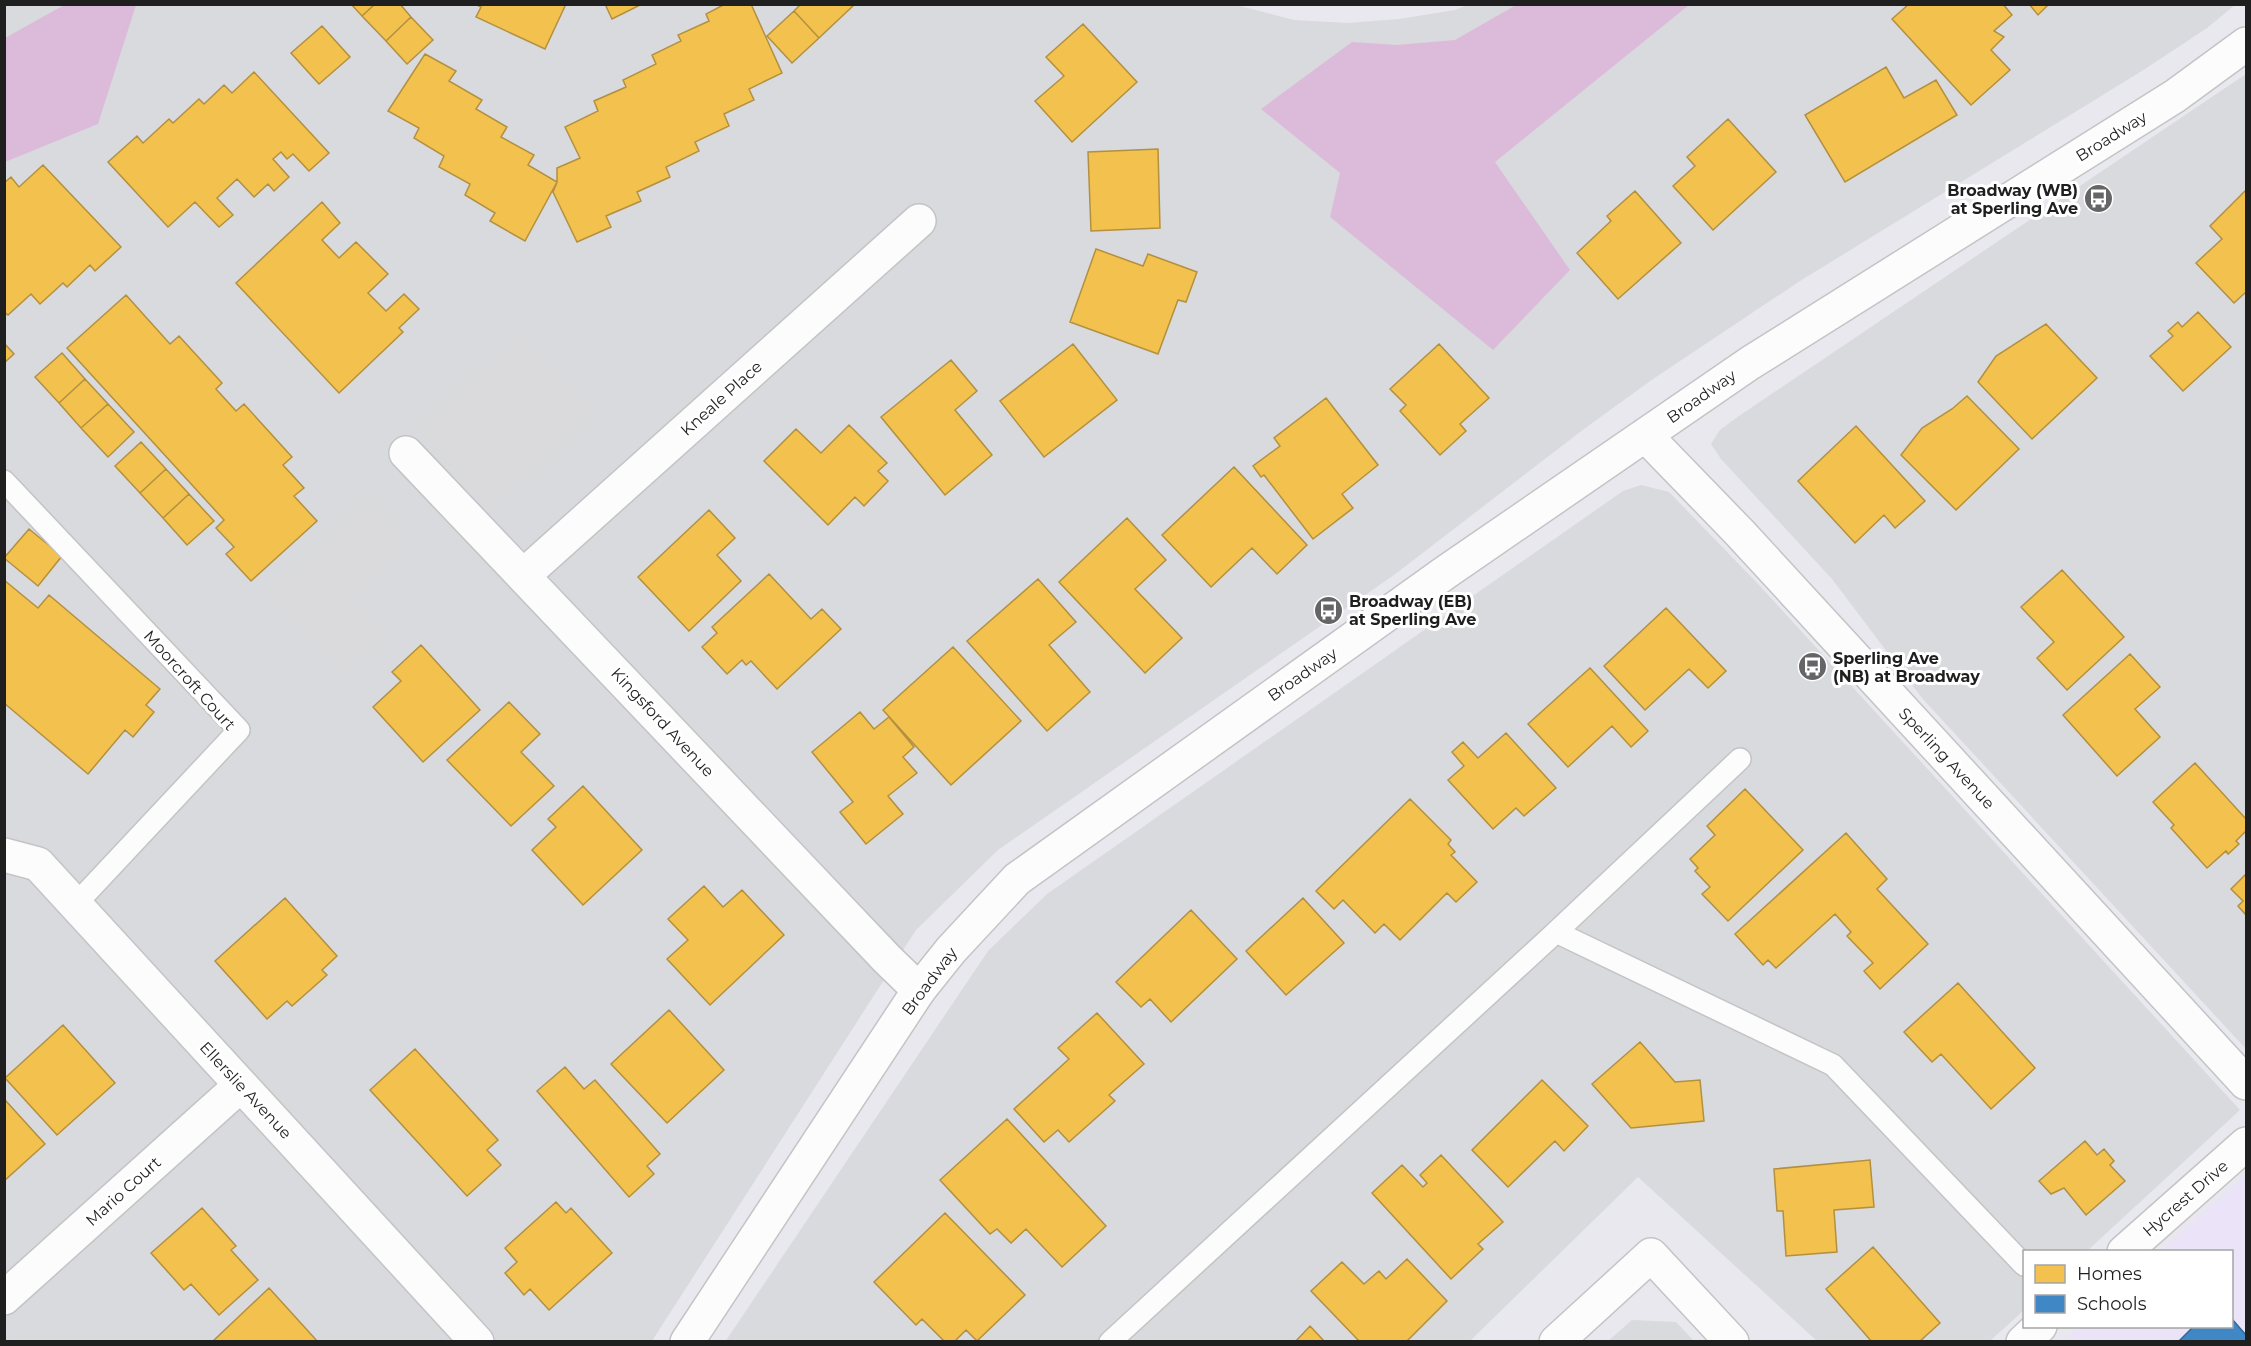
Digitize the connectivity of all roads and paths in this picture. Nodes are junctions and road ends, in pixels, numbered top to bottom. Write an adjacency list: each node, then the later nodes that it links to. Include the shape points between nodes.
1 (2247, 44): 3 (street, Broadway, via 2175,96 1749,363)
2 (919, 221): 6 (street, Kneale Place)
3 (1645, 435): 11 (street, Broadway, via 1446,572 1017,879); 12 (street, Sperling Avenue)
4 (406, 453): 6 (street, Kingsford Avenue)
5 (4, 482): 9 (lane, Moorcroft Court, via 239,730)
6 (524, 575): 11 (street, Kingsford Avenue)
7 (1740, 759): 10 (lane)
8 (4, 855): 9 (street, Ellerslie Avenue, via 38,864)
9 (75, 905): 13 (street, Ellerslie Avenue)
10 (1556, 932): 16 (lane, via 1833,1065); 21 (lane)
11 (919, 990): 20 (street, Broadway)
12 (2247, 1083)
13 (241, 1085): 17 (street, Mario Court); 19 (street, Ellerslie Avenue)
14 (2247, 1143): 15 (street, Hycrest Drive)
15 (2125, 1250)
16 (2023, 1263)
17 (4, 1298)
18 (2038, 1328): 24 (street)
19 (477, 1341)
20 (687, 1341)
21 (1110, 1341)
22 (1556, 1341): 23 (street, via 1651,1255)
23 (1732, 1341)
24 (2024, 1341)

